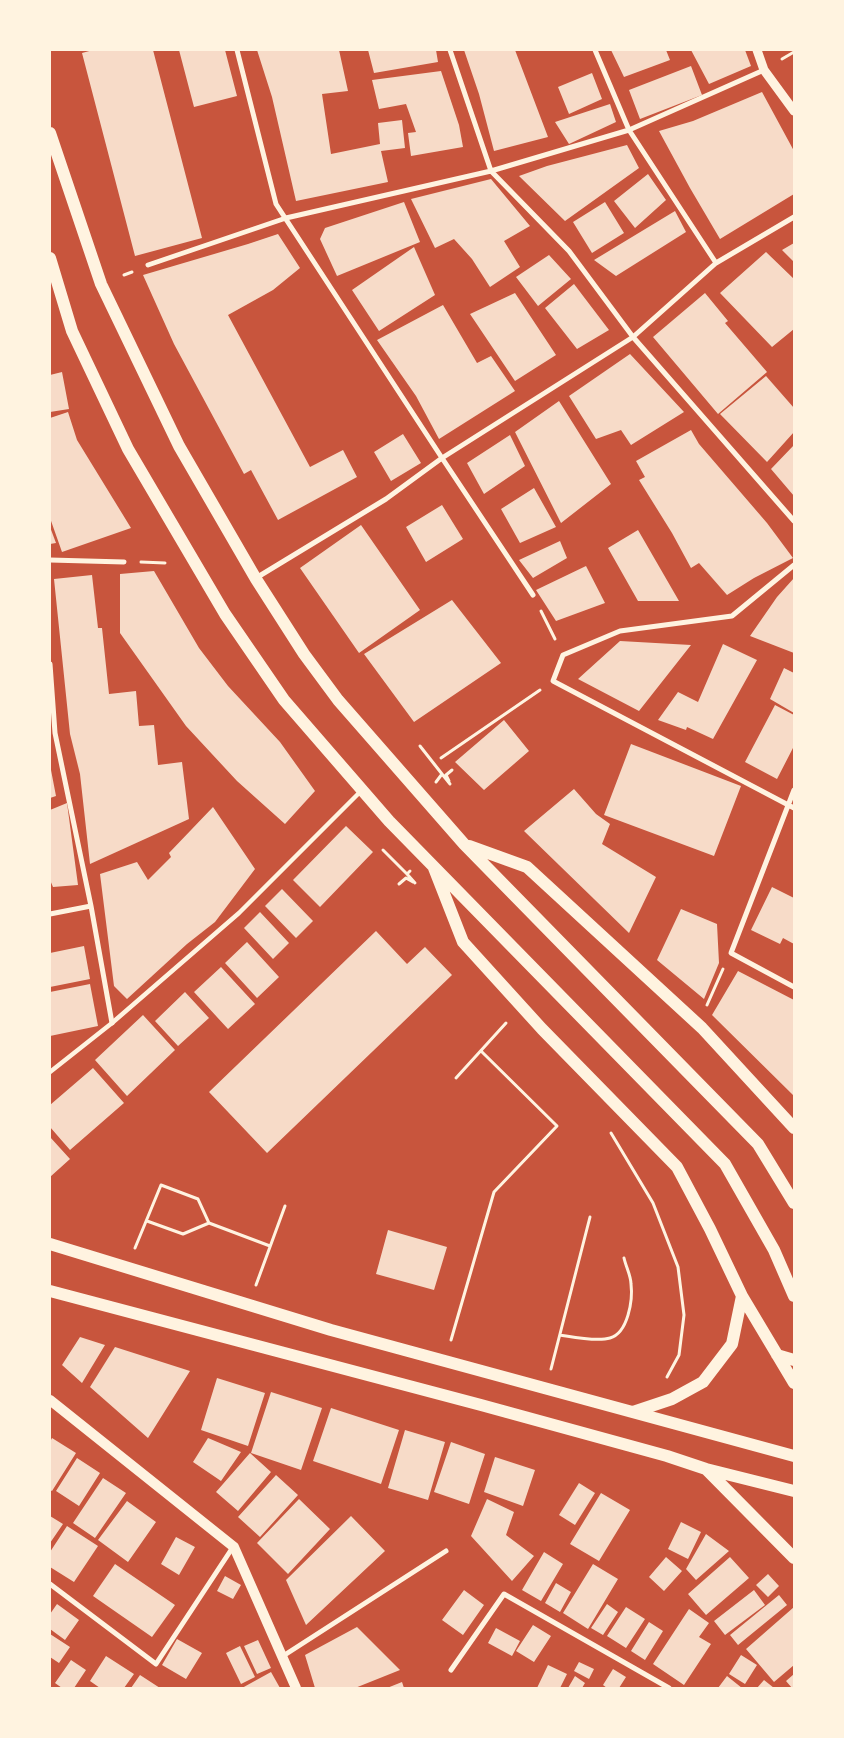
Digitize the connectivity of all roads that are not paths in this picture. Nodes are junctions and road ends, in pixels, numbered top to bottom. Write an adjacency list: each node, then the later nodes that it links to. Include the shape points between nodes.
1 (237, 50): 11 (street, via 276,204)
2 (450, 50): 9 (street)
3 (595, 50): 7 (street)
4 (757, 50): 5 (street)
5 (764, 70): 6 (street); 7 (street)
6 (794, 111)
7 (629, 130): 9 (street); 13 (street)
8 (50, 133): 21 (main road, via 101,284 179,446)
9 (491, 171): 11 (street); 15 (street, via 569,251)
10 (794, 217): 13 (street)
11 (286, 218): 14 (street); 16 (street)
12 (50, 258): 25 (main road, via 72,331 128,449 225,614 279,692)
13 (716, 263): 15 (street)
14 (148, 265)
15 (633, 337): 16 (street); 17 (street)
16 (442, 458): 21 (street, via 386,499); 22 (street)
17 (794, 521)
18 (50, 560): 19 (street)
19 (124, 562)
20 (794, 565): 27 (street, via 732,616 620,631 563,655 553,681)
21 (256, 578): 29 (main road, via 304,654 338,700)
22 (533, 595)
23 (50, 664): 24 (street)
24 (53, 733): 31 (street)
25 (362, 790): 30 (main road); 34 (street, via 239,913)
26 (794, 790): 27 (street)
27 (788, 805): 28 (street); 33 (street, via 731,953)
28 (794, 808)
29 (464, 844): 36 (main road, via 526,866 702,1028); 37 (main road, via 758,1144)
30 (432, 863): 40 (main road, via 463,942 542,1029 677,1167); 41 (main road, via 725,1164 774,1250)
31 (91, 906): 32 (street); 34 (street)
32 (50, 914)
33 (794, 987)
34 (112, 1023): 35 (street)
35 (50, 1072)
36 (794, 1128)
37 (794, 1203)
38 (50, 1244): 46 (main road, via 331,1330)
39 (50, 1291): 48 (main road, via 499,1410 667,1456)
40 (742, 1296): 42 (main road); 46 (main road, via 732,1344 703,1382 672,1399)
41 (794, 1296)
42 (777, 1355): 43 (main road); 44 (main road)
43 (794, 1360)
44 (794, 1383)
45 (50, 1400): 50 (main road)
46 (632, 1412): 47 (main road)
47 (794, 1456)
48 (706, 1470): 49 (main road); 52 (main road)
49 (794, 1491)
50 (234, 1547): 53 (street, via 156,1664); 54 (main road)
51 (446, 1551): 54 (street)
52 (794, 1558)
53 (50, 1584)
54 (283, 1656): 56 (main road)
55 (451, 1670): 57 (street, via 504,1594)
56 (296, 1688)
57 (669, 1688)

